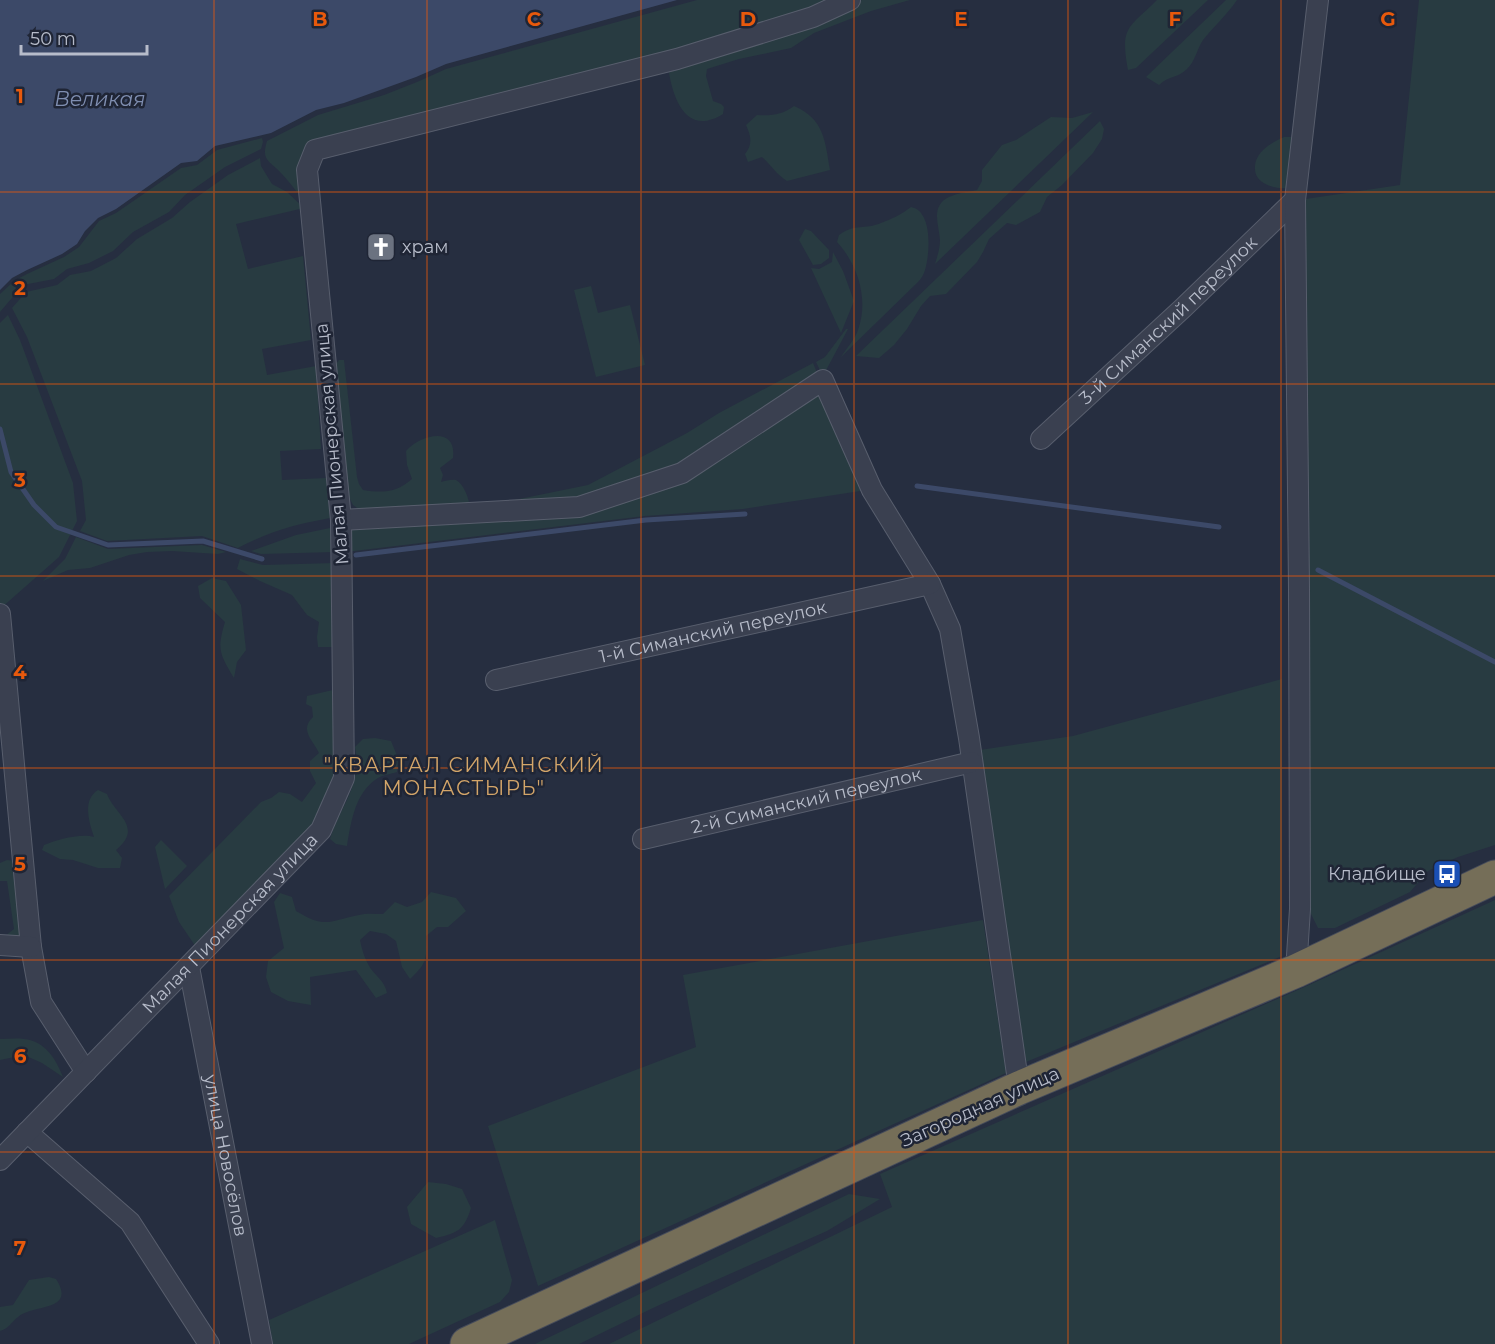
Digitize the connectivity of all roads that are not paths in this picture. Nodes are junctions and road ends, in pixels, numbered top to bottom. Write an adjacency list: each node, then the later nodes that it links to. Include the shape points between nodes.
1 (850, 0): 5 (street, Малая Пионерская улица, via 813,17 677,59 315,150 307,170)
2 (1318, 0): 3 (street)
3 (1294, 200): 4 (street, 3-й Симанский переулок); 15 (street, via 1300,909)
4 (1041, 439)
5 (341, 520): 6 (street, via 579,507 682,473 823,380 872,490); 14 (street, Малая Пионерская улица, via 344,778 321,830)
6 (930, 584): 8 (street, 1-й Симанский переулок); 9 (street, via 950,629)
7 (0, 614): 13 (street)
8 (496, 680)
9 (972, 762): 10 (street, 2-й Симанский переулок); 17 (street)
10 (643, 839)
11 (1495, 877): 15 (highway, Загородная улица)
12 (0, 945): 13 (street)
13 (31, 947): 16 (street, via 41,1002)
14 (189, 967): 16 (street, Малая Пионерская улица); 21 (street, улица Новосёлов)
15 (1296, 971): 17 (highway, Загородная улица)
16 (86, 1072): 18 (street, Малая Пионерская улица)
17 (1019, 1088): 22 (highway, Загородная улица)
18 (27, 1132): 19 (street, Малая Пионерская улица); 20 (street, via 130,1222)
19 (0, 1160)
20 (209, 1344)
21 (262, 1344)
22 (467, 1344)

